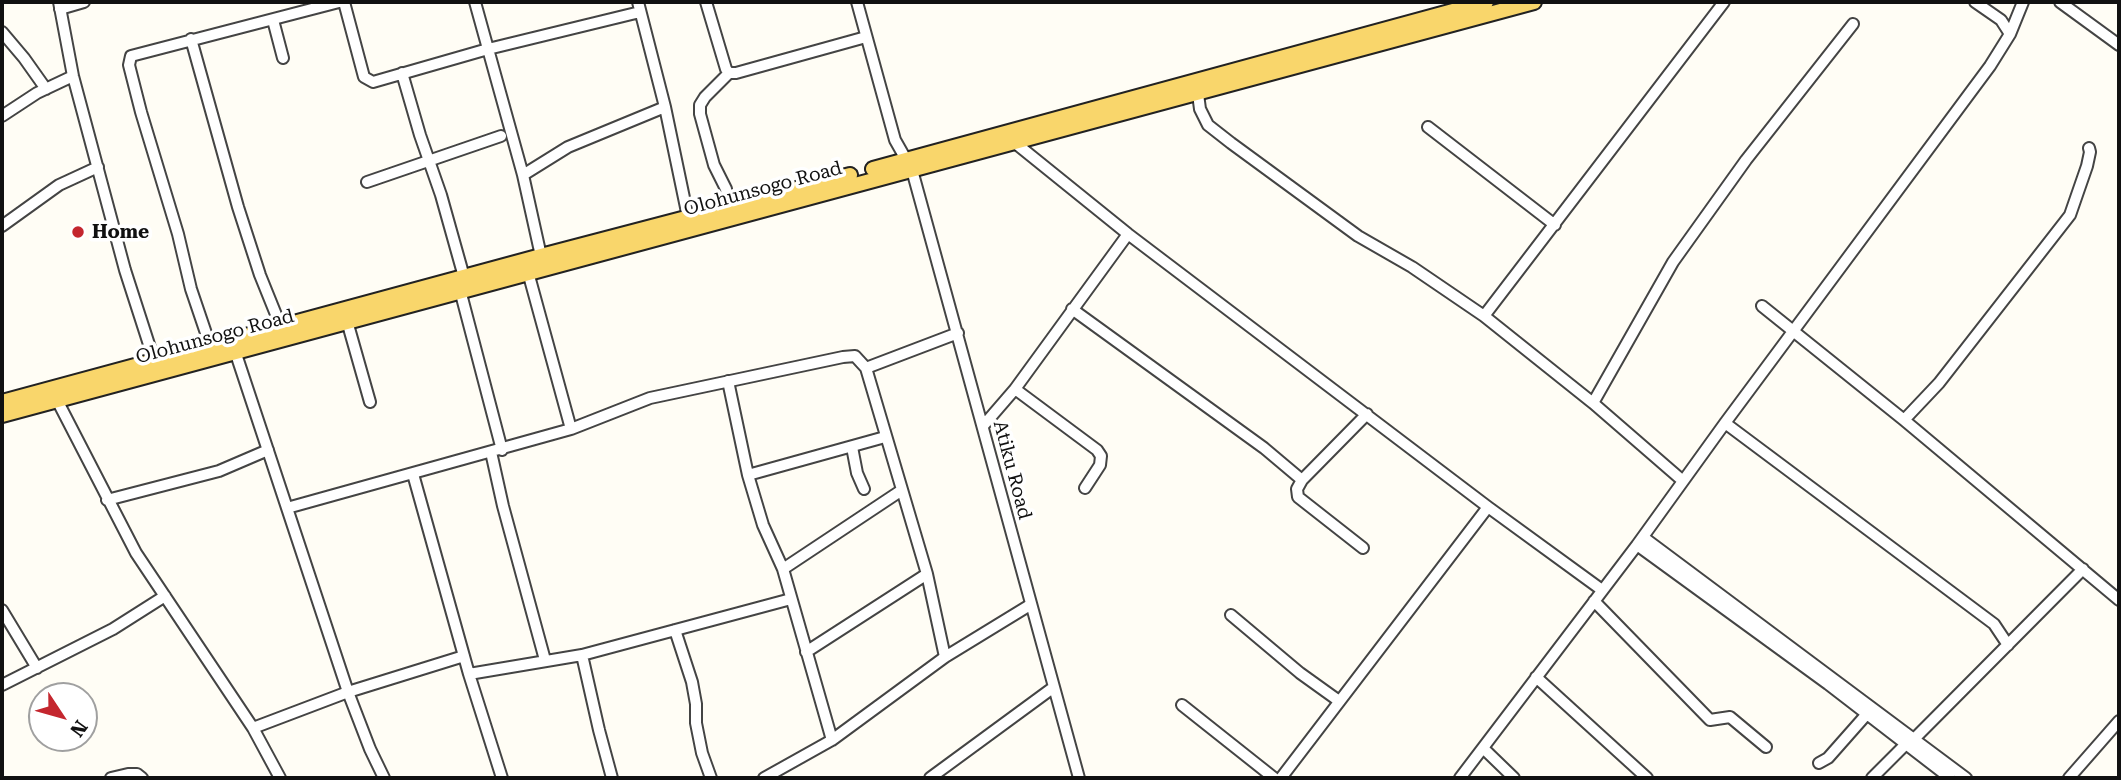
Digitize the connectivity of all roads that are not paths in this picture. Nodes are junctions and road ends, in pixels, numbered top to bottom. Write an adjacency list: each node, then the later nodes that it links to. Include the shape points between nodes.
1 (83, 2): 13 (street)
2 (339, 2): 15 (street)
3 (344, 2): 24 (street, via 364,77 373,82)
4 (475, 2): 22 (street)
5 (706, 2): 25 (street)
6 (857, 2): 19 (street, Atiku Road)
7 (1486, 2): 36 (main road, Olohunsogo Road, via 1008,131)
8 (1534, 2): 28 (main road, Olohunsogo Road)
9 (1724, 2): 42 (street)
10 (1975, 2): 18 (street, via 2001,20)
11 (2024, 2): 18 (street)
12 (2060, 2): 21 (street)
13 (59, 5): 26 (street)
14 (639, 7): 22 (street); 29 (street)
15 (273, 20): 20 (street); 23 (street)
16 (1853, 24): 64 (street, via 1673,262)
17 (2, 32): 27 (street)
18 (2010, 34): 54 (street)
19 (866, 37): 25 (street); 36 (street, Atiku Road, via 895,140)
20 (191, 39): 52 (street, via 238,207); 55 (street, via 131,56 129,65)
21 (2119, 44)
22 (488, 49): 24 (street); 38 (street)
23 (283, 58)
24 (402, 73): 35 (street)
25 (729, 73): 40 (street, via 705,96 700,114)
26 (73, 76): 27 (street); 37 (street)
27 (46, 89): 30 (street)
28 (1198, 94): 33 (main road, Olohunsogo Road); 50 (street, via 1208,125 1231,143 1359,236)
29 (665, 107): 38 (street, via 568,147); 41 (street)
30 (2, 116)
31 (1428, 127): 42 (street)
32 (501, 136): 35 (street)
33 (1014, 142): 36 (main road, Olohunsogo Road); 44 (street)
34 (2089, 148): 67 (street, via 2070,215 1963,354)
35 (429, 161): 39 (street); 47 (street)
36 (910, 166): 40 (main road, Olohunsogo Road); 46 (main road, Olohunsogo Road); 53 (street, Atiku Road)
37 (98, 167): 43 (street, via 59,185); 57 (street)
38 (523, 175): 45 (street)
39 (367, 182)
40 (728, 207): 41 (main road, Olohunsogo Road)
41 (688, 217): 45 (main road, Olohunsogo Road)
42 (1555, 225): 50 (street)
43 (2, 226)
44 (1128, 234): 49 (street); 65 (street)
45 (541, 256): 47 (main road, Olohunsogo Road)
46 (528, 272): 47 (main road, Olohunsogo Road); 70 (street)
47 (462, 284): 51 (main road, Olohunsogo Road); 52 (main road, Olohunsogo Road); 74 (street)
48 (1762, 306): 54 (street)
49 (1072, 309): 60 (street); 77 (street)
50 (1484, 316): 64 (street)
51 (347, 321): 56 (main road, Olohunsogo Road); 63 (street)
52 (281, 327): 55 (main road, Olohunsogo Road)
53 (958, 333): 58 (street); 69 (street, Atiku Road)
54 (1793, 333): 67 (street); 68 (street)
55 (210, 345): 57 (main road, Olohunsogo Road)
56 (235, 351): 61 (main road, Olohunsogo Road); 73 (street)
57 (154, 360): 62 (main road, Olohunsogo Road)
58 (866, 368): 59 (street, via 855,356); 71 (street)
59 (728, 381): 70 (street, via 650,398); 76 (street)
60 (1015, 389): 69 (street); 79 (street, via 1097,450 1100,465)
61 (57, 400): 66 (main road, Olohunsogo Road); 82 (street)
62 (2, 402)
63 (370, 402)
64 (1593, 403): 78 (street)
65 (1367, 414): 77 (street); 83 (street)
66 (2, 415)
67 (1904, 420): 88 (street)
68 (1725, 423): 78 (street); 98 (street)
69 (983, 426): 95 (street, Atiku Road)
70 (571, 429): 74 (street)
71 (886, 437): 72 (street); 81 (street)
72 (852, 447): 76 (street); 80 (street)
73 (268, 450): 82 (street, via 219,471); 84 (street)
74 (497, 451): 75 (street); 106 (street, via 503,506)
75 (413, 474): 84 (street); 104 (street)
76 (748, 475): 87 (street, via 763,526)
77 (1302, 480): 86 (street, via 1298,497)
78 (1682, 481): 85 (street)
79 (1085, 488)
80 (864, 489)
81 (902, 491): 87 (street); 89 (street)
82 (107, 500): 91 (street)
83 (1488, 507): 90 (street); 113 (street)
84 (287, 508): 112 (street)
85 (1640, 541): 90 (street); 115 (street); 119 (street)
86 (1363, 548)
87 (783, 569): 92 (street)
88 (2083, 569): 93 (street); 100 (street)
89 (927, 574): 102 (street); 105 (street)
90 (1602, 590): 94 (street)
91 (165, 596): 107 (street); 117 (street)
92 (791, 598): 99 (street); 102 (street)
93 (2119, 600)
94 (1594, 601): 109 (street); 120 (street, via 1710,720 1730,718)
95 (1030, 605): 105 (street); 111 (street, Atiku Road)
96 (2, 610): 107 (street)
97 (1231, 615): 113 (street)
98 (1994, 624): 100 (street); 101 (street)
99 (675, 631): 103 (street); 129 (street, via 692,682 700,743)
100 (2019, 632): 101 (street)
101 (2008, 645): 119 (street)
102 (806, 652): 118 (street)
103 (582, 655): 106 (street); 128 (street)
104 (464, 656): 108 (street); 112 (street)
105 (946, 657): 118 (street)
106 (545, 660): 108 (street)
107 (37, 668): 110 (street)
108 (469, 674): 127 (street)
109 (1536, 677): 121 (street); 137 (street)
110 (2, 685)
111 (1054, 687): 131 (street); 132 (street, Atiku Road)
112 (348, 692): 117 (street); 126 (street)
113 (1339, 701): 134 (street)
114 (1182, 705): 133 (street)
115 (1866, 715): 119 (street); 122 (street)
116 (2119, 721): 141 (street)
117 (253, 728): 125 (street)
118 (832, 740): 130 (street)
119 (1910, 741): 138 (street); 139 (street); 140 (street)
120 (1766, 747)
121 (1483, 748): 135 (street); 136 (street)
122 (1819, 764)
123 (111, 778): 124 (street, via 128,774)
124 (142, 778)
125 (280, 778)
126 (384, 778)
127 (502, 778)
128 (612, 778)
129 (711, 778)
130 (764, 778)
131 (930, 778)
132 (1079, 778)
133 (1274, 778)
134 (1281, 778)
135 (1460, 778)
136 (1514, 778)
137 (1647, 778)
138 (1872, 778)
139 (1950, 778)
140 (1965, 778)
141 (2069, 778)

